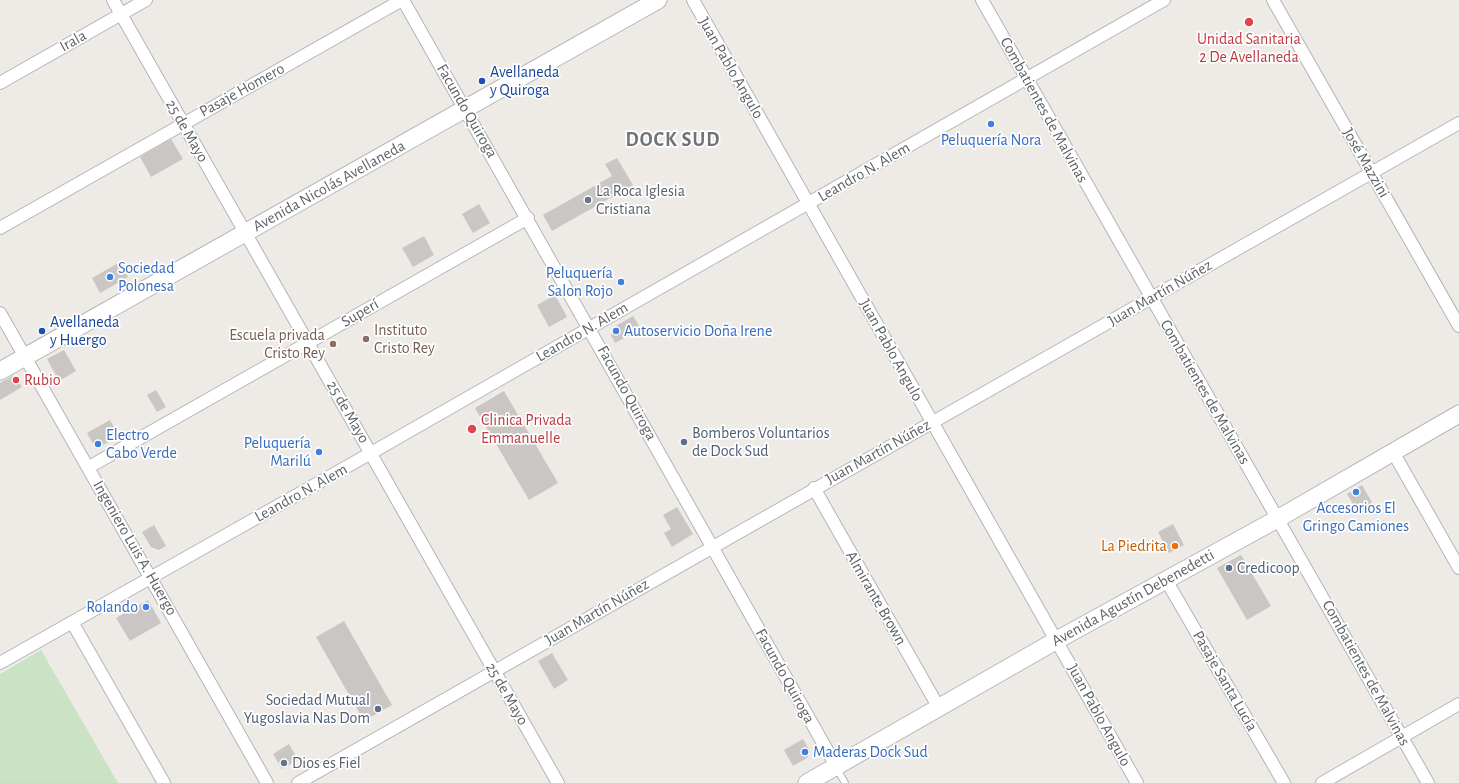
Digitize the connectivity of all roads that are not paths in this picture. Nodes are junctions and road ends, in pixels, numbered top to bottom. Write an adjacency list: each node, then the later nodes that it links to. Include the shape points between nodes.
1 (113, 0): 9 (street, 25 de Mayo)
2 (146, 0): 9 (street, Irala)
3 (403, 0): 12 (street, Facundo Quiroga); 14 (street, Pasaje Homero)
4 (658, 0): 12 (main road, Avenida Nicolás Avellaneda)
5 (693, 0): 16 (street, Juan Pablo Angulo)
6 (982, 0): 10 (street, Combatientes de Malvinas)
7 (1164, 0): 10 (street, Leandro N. Alem)
8 (1273, 0): 15 (street, José Mazzini)
9 (121, 14): 11 (street, Irala); 14 (street, 25 de Mayo)
10 (1027, 79): 16 (street, Leandro N. Alem); 20 (street, Combatientes de Malvinas)
11 (0, 82)
12 (465, 109): 17 (street, Facundo Quiroga); 19 (main road, Avenida Nicolás Avellaneda)
13 (1459, 123): 15 (street, Juan Martín Núñez)
14 (182, 124): 18 (street, Pasaje Homero); 19 (street, 25 de Mayo)
15 (1372, 173): 20 (street, Juan Martín Núñez); 22 (street, José Mazzini)
16 (809, 203): 23 (street, Leandro N. Alem); 28 (street, Juan Pablo Angulo)
17 (528, 218): 23 (street, Facundo Quiroga); 24 (street, Superí)
18 (0, 228)
19 (246, 233): 24 (street, 25 de Mayo); 25 (main road, Avenida Nicolás Avellaneda)
20 (1150, 298): 28 (street, Juan Martín Núñez); 33 (street, Combatientes de Malvinas)
21 (0, 313): 25 (street, Ingeniero Luis A. Huergo)
22 (1459, 326)
23 (590, 327): 30 (street, Leandro N. Alem); 34 (street, Facundo Quiroga)
24 (308, 342): 30 (street, 25 de Mayo); 31 (street, Superí)
25 (25, 357): 26 (main road, Avenida Nicolás Avellaneda); 31 (street, Ingeniero Luis A. Huergo)
26 (0, 371)
27 (1459, 414): 29 (main road, Avenida Agustín Debenedetti)
28 (931, 422): 32 (street, Juan Martín Núñez); 39 (street, Juan Pablo Angulo)
29 (1393, 452): 33 (main road, Avenida Agustín Debenedetti); 35 (street)
30 (371, 453): 36 (street, Leandro N. Alem); 41 (street, 25 de Mayo)
31 (89, 467): 36 (street, Ingeniero Luis A. Huergo)
32 (814, 488): 34 (street, Juan Martín Núñez); 43 (street, Almirante Brown)
33 (1279, 518): 37 (main road, Avenida Agustín Debenedetti); 44 (street, Combatientes de Malvinas)
34 (713, 546): 41 (street, Juan Martín Núñez); 45 (street, Facundo Quiroga)
35 (1459, 568)
36 (152, 577): 38 (street, Leandro N. Alem); 47 (street, Ingeniero Luis A. Huergo)
37 (1166, 580): 39 (main road, Avenida Agustín Debenedetti); 53 (street, Pasaje Santa Lucía)
38 (72, 622): 40 (street, Leandro N. Alem); 46 (street)
39 (1056, 640): 43 (main road, Avenida Agustín Debenedetti); 52 (street, Juan Pablo Angulo)
40 (0, 663)
41 (494, 671): 48 (street, Juan Martín Núñez); 49 (street, 25 de Mayo)
42 (1459, 704): 44 (street)
43 (939, 708): 45 (main road, Avenida Agustín Debenedetti)
44 (1402, 737): 54 (street); 55 (street, Combatientes de Malvinas)
45 (836, 766): 50 (main road, Avenida Agustín Debenedetti); 51 (lane)
46 (164, 783)
47 (268, 783)
48 (298, 783)
49 (558, 783)
50 (807, 783)
51 (845, 783)
52 (1137, 783)
53 (1284, 783)
54 (1322, 783)
55 (1428, 783)

